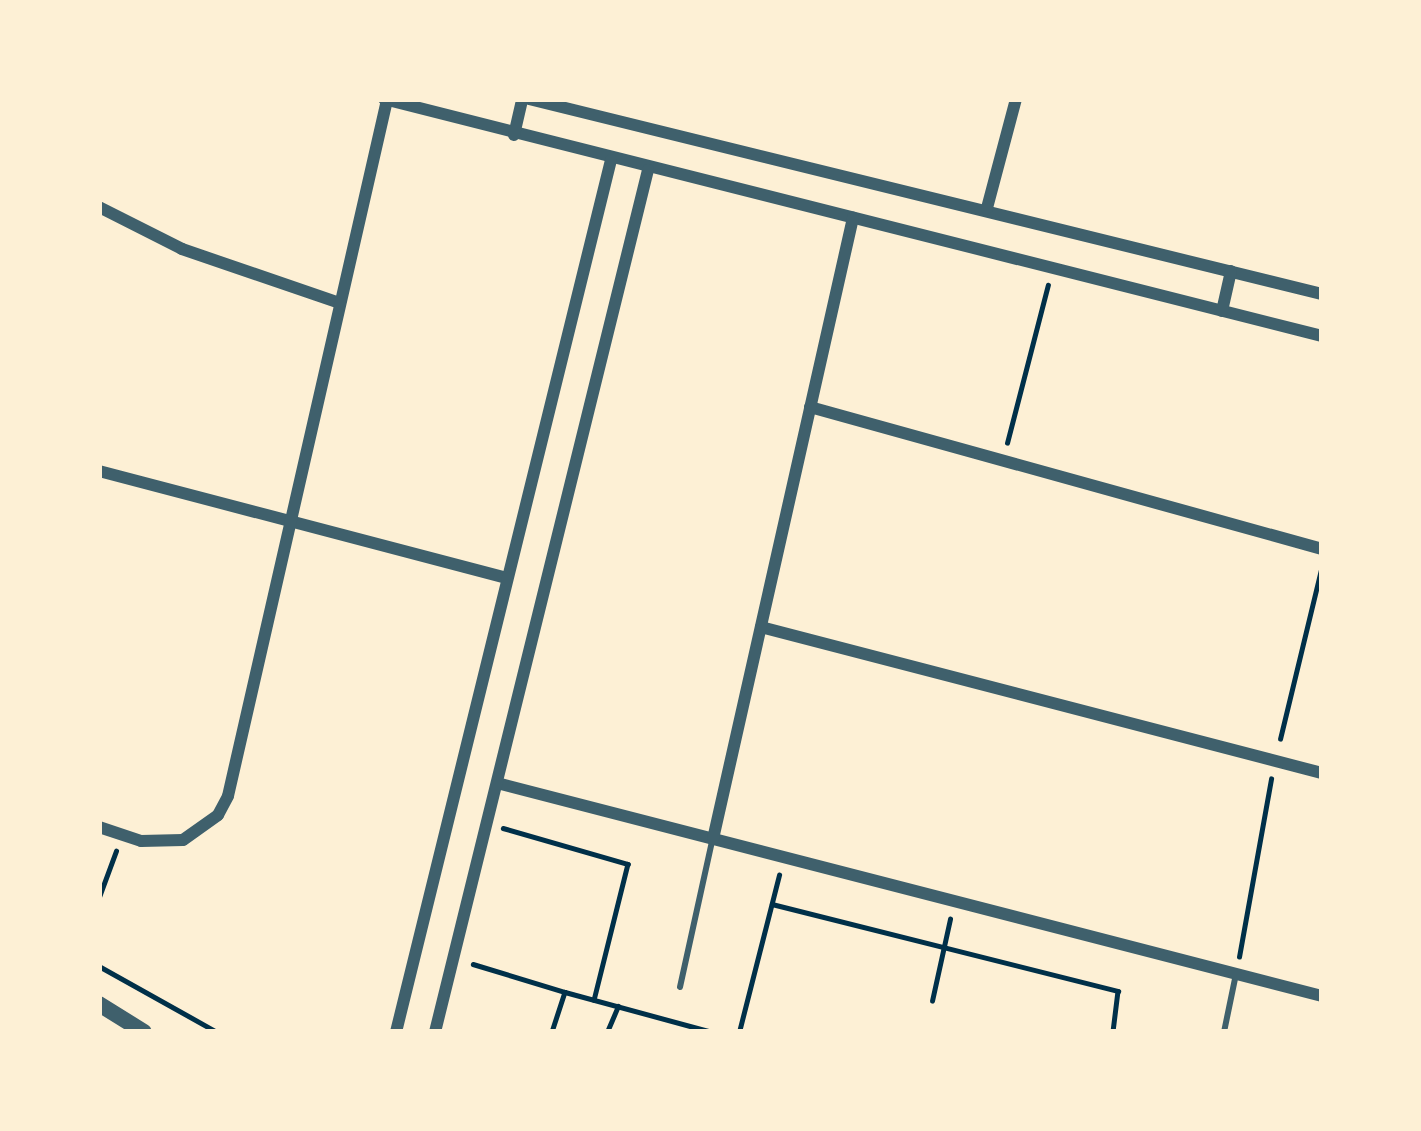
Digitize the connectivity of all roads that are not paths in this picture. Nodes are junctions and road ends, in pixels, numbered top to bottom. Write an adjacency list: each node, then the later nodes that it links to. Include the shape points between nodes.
1 (525, 99): 4 (street); 8 (street)
2 (1016, 99): 8 (street)
3 (385, 100): 4 (street); 12 (street)
4 (514, 135): 5 (street)
5 (610, 160): 6 (street); 19 (street)
6 (648, 170): 9 (street); 22 (street)
7 (99, 207): 12 (street, via 202,257)
8 (987, 208): 10 (street)
9 (853, 218): 13 (street); 15 (street)
10 (1231, 272): 11 (street); 13 (street)
11 (1322, 295)
12 (340, 303): 17 (street)
13 (1222, 311): 14 (street)
14 (1322, 336)
15 (810, 407): 18 (street); 20 (street)
16 (99, 471): 17 (street)
17 (289, 525): 19 (street); 23 (street, via 218,815 183,840)
18 (1322, 549)
19 (508, 578): 30 (street)
20 (761, 627): 21 (street); 24 (street)
21 (1322, 772)
22 (497, 783): 24 (street); 31 (street)
23 (99, 827)
24 (713, 839): 25 (street); 26 (lane)
25 (1236, 974): 27 (street); 32 (lane)
26 (680, 987)
27 (1322, 997)
28 (99, 1004): 29 (street)
29 (144, 1032)
30 (396, 1032)
31 (435, 1032)
32 (1224, 1032)

